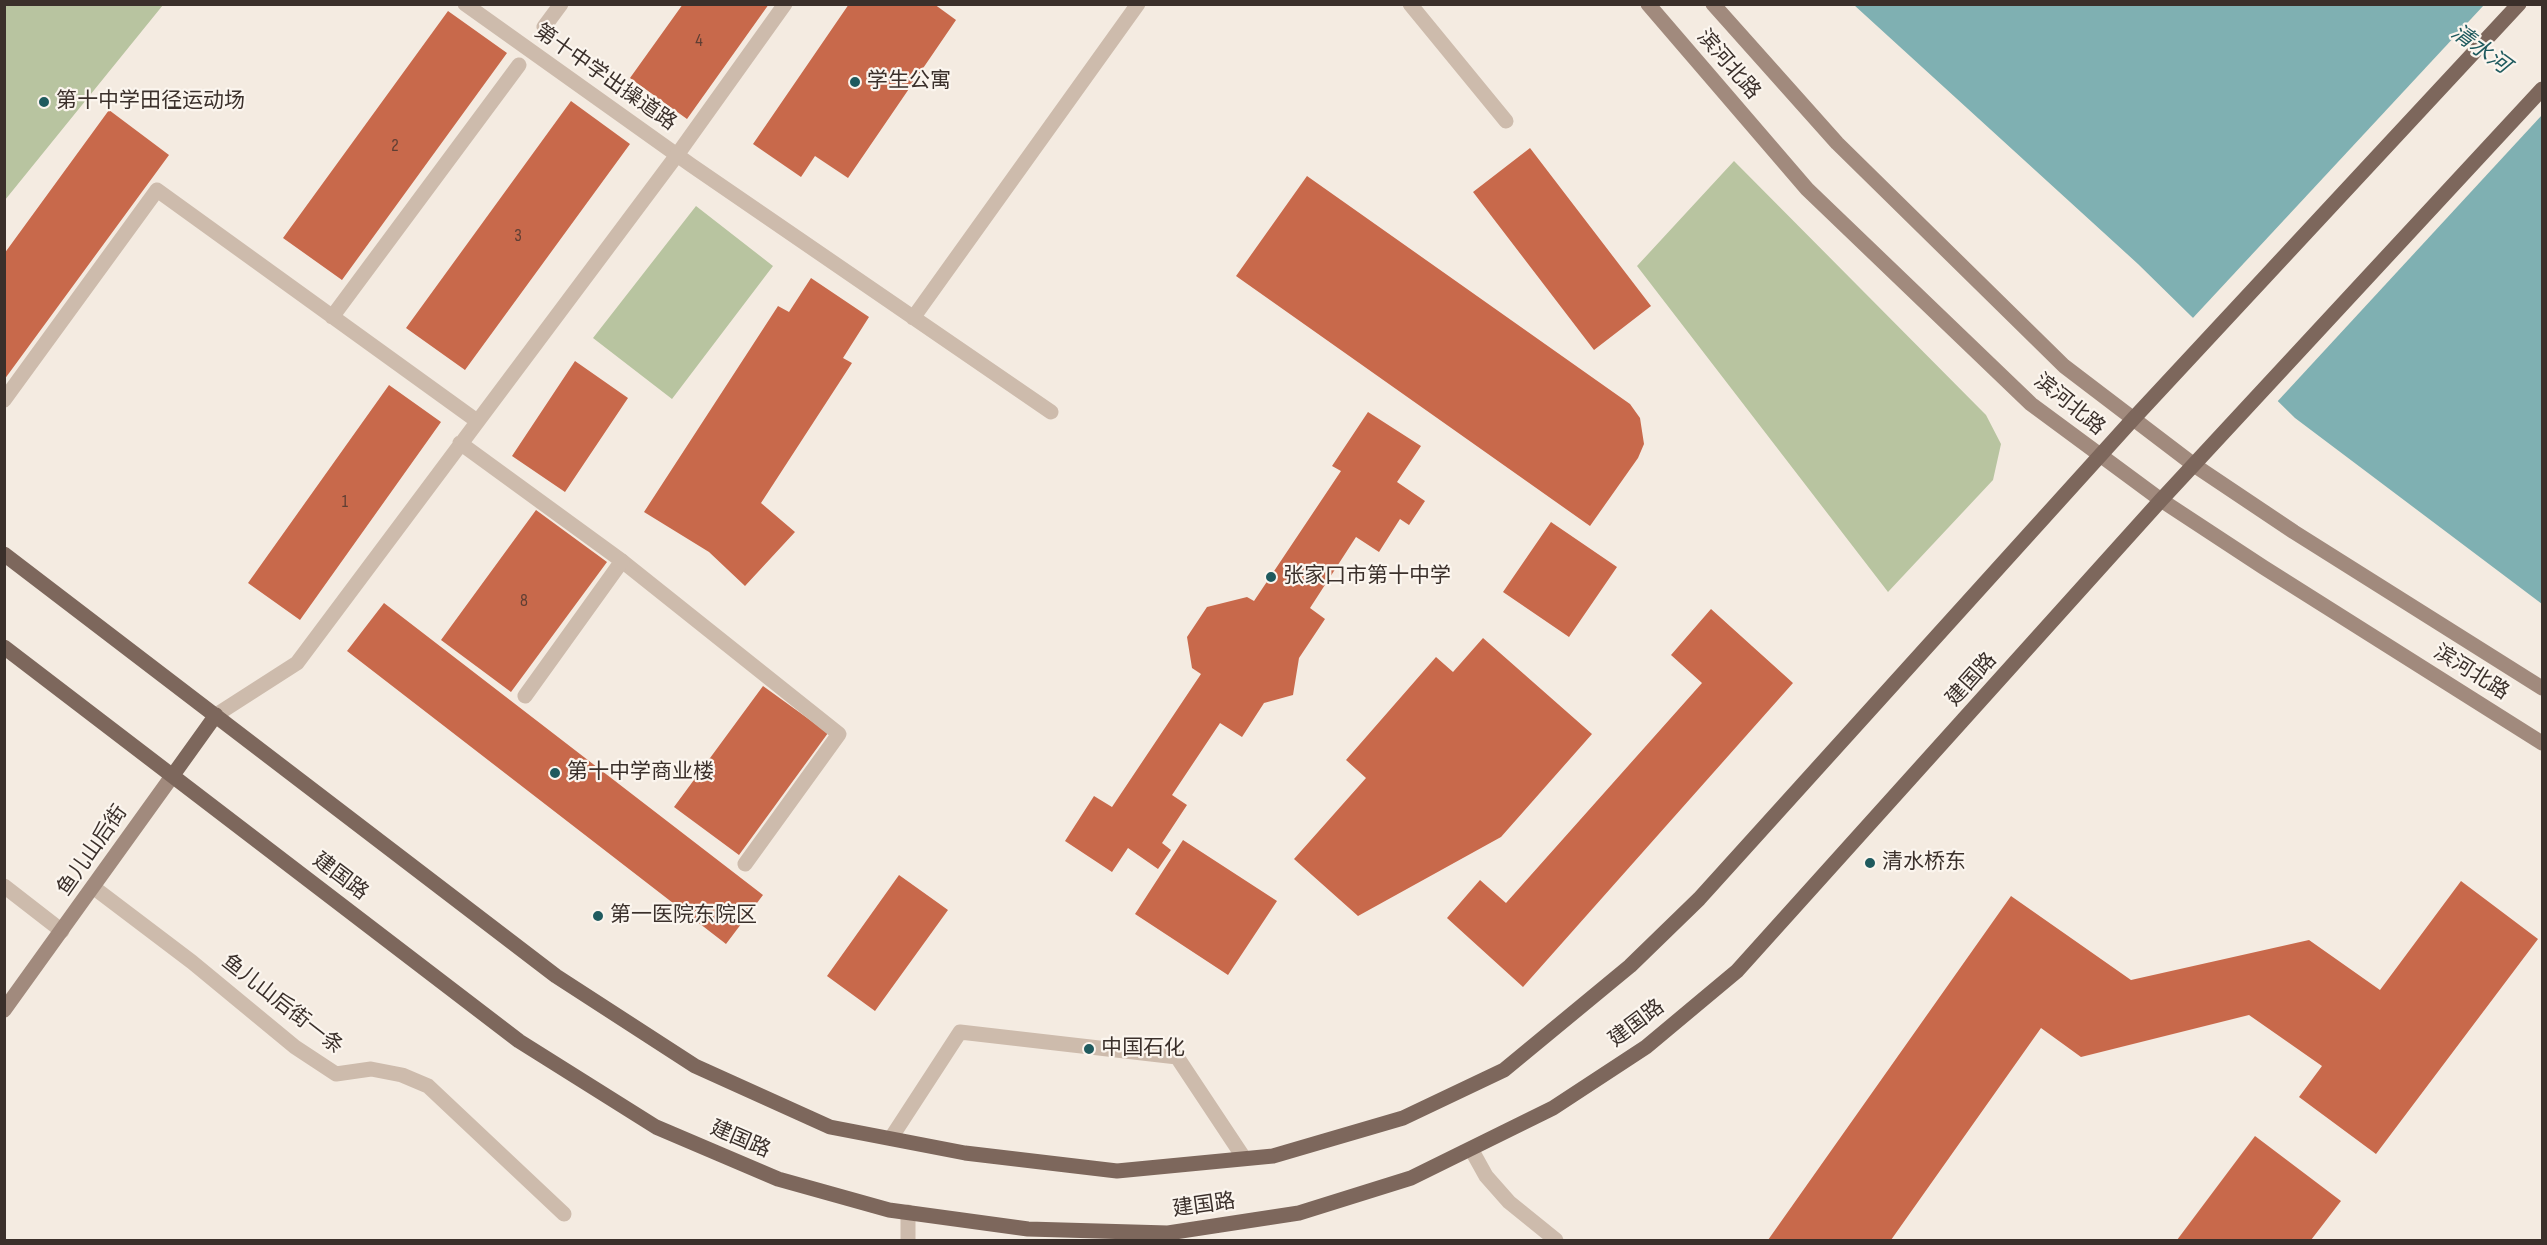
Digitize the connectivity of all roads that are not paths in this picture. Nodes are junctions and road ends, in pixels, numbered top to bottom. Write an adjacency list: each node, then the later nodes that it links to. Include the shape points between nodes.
1 (465, 4): 13 (street, 第十中学出操道路)
2 (561, 4): 9 (street)
3 (785, 4): 13 (street)
4 (1138, 4): 15 (street)
5 (1410, 4): 12 (street)
6 (1648, 4): 21 (main road, 滨河北路, via 1807,189 2031,404)
7 (1713, 4): 18 (main road, 滨河北路, via 1837,143 2064,366)
8 (2519, 4): 18 (main road, 建国路)
9 (544, 27)
10 (519, 65): 14 (street)
11 (2542, 89): 22 (main road, 建国路)
12 (1506, 121)
13 (677, 155): 15 (street, 第十中学出操道路); 19 (street)
14 (333, 316): 16 (street, via 157,190); 19 (street)
15 (913, 318): 17 (street, 第十中学出操道路)
16 (4, 400)
17 (1051, 412)
18 (2134, 418): 21 (main road, 建国路); 22 (main road, 滨河北路)
19 (477, 421): 20 (street)
20 (460, 443): 25 (street); 29 (street, via 297,663)
21 (2099, 456): 23 (main road, 滨河北路); 39 (main road, 建国路, via 1699,899 1630,966 1504,1070 1403,1118 1273,1156)
22 (2194, 465): 23 (main road, 建国路); 27 (main road, 滨河北路)
23 (2161, 500): 30 (main road, 滨河北路); 38 (main road, 建国路, via 1737,971 1646,1047 1553,1108)
24 (4, 554): 29 (main road, 建国路)
25 (622, 561): 28 (street); 32 (street, via 839,734)
26 (4, 647): 31 (main road, 建国路)
27 (2542, 688)
28 (525, 696)
29 (216, 715): 31 (main road, 鱼儿山后街); 37 (main road, 建国路, via 556,976 695,1066 830,1127)
30 (2542, 743)
31 (173, 775): 34 (main road, 鱼儿山后街); 40 (main road, 建国路, via 519,1041 656,1127 778,1179)
32 (745, 864)
33 (4, 886): 35 (street)
34 (93, 887): 35 (main road, 鱼儿山后街); 41 (street, 鱼儿山后街一条, via 295,1047 336,1074 371,1069 402,1075 428,1086)
35 (62, 931): 36 (main road, 鱼儿山后街)
36 (4, 1010)
37 (891, 1138): 39 (main road, 建国路, via 965,1153 1117,1171); 39 (street, via 960,1032 1177,1057)
38 (1471, 1149): 40 (main road, 建国路, via 1411,1179 1299,1213 1168,1233 1028,1229); 43 (street, via 1486,1176)
39 (1244, 1158)
40 (909, 1212): 42 (street)
41 (564, 1214)
42 (908, 1240)
43 (1556, 1240)

